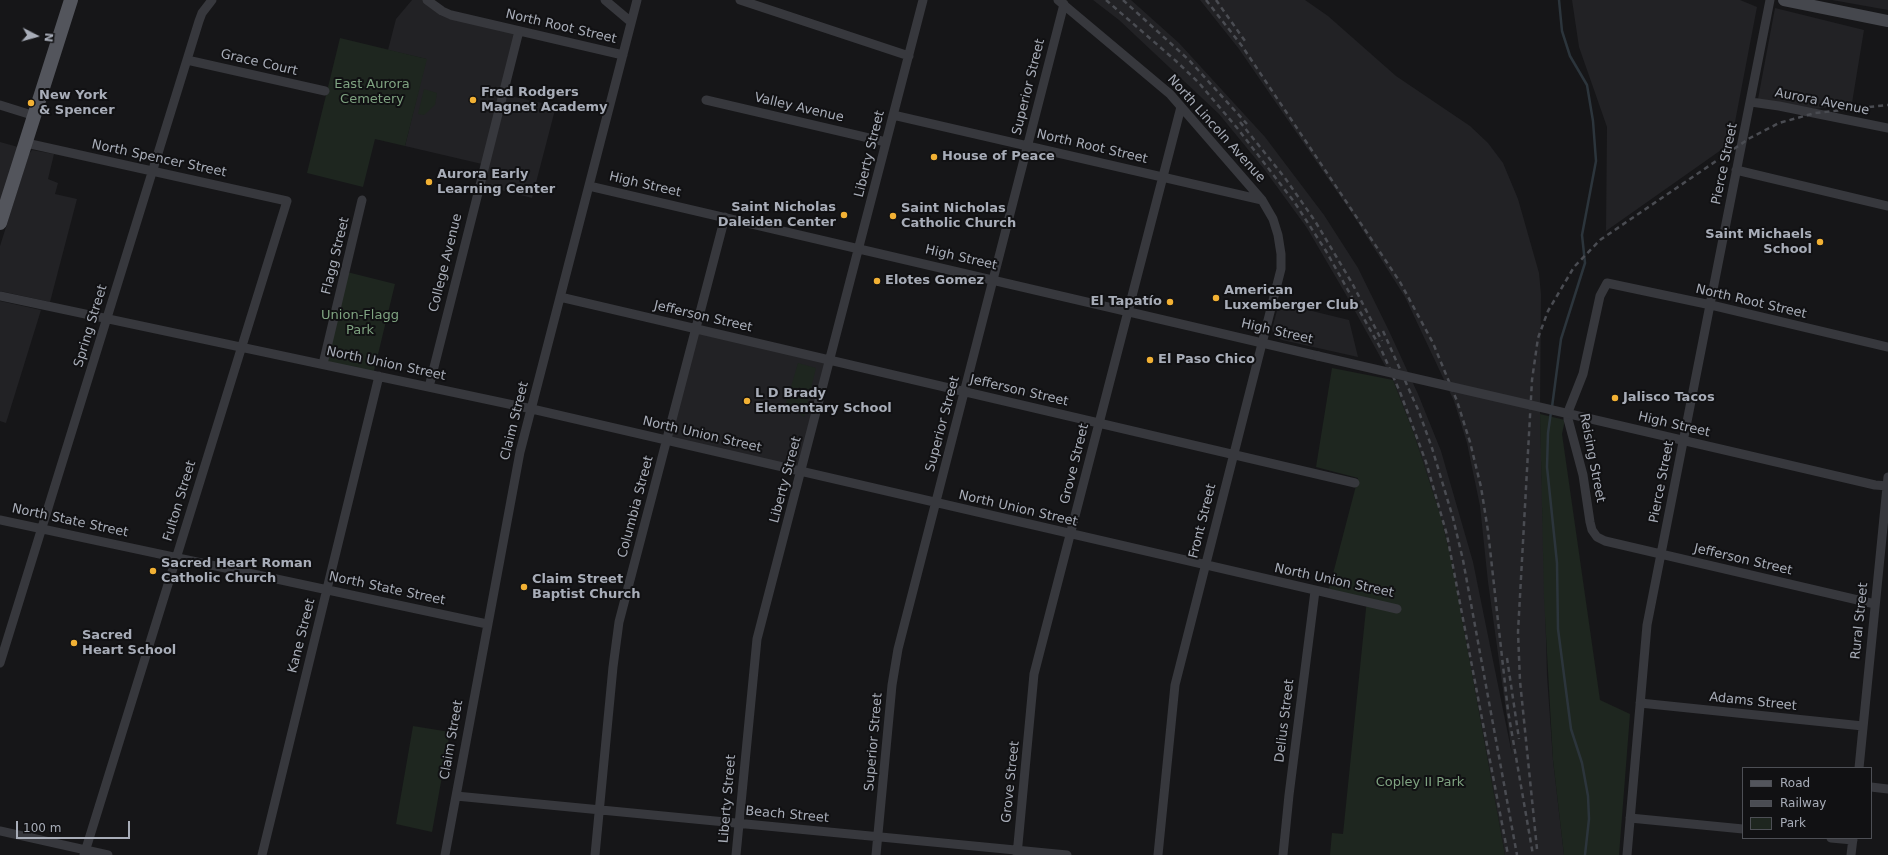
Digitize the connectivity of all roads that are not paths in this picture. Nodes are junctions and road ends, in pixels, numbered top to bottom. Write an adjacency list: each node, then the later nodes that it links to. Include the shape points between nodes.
1 (71, 0): 23 (main road)
2 (212, 0): 16 (street, Spring Street, via 202,14)
3 (427, 0): 13 (street, North Root Street, via 442,12)
4 (605, 0): 12 (street)
5 (637, 0): 12 (street, Claim Street)
6 (740, 0): 15 (street)
7 (923, 0): 15 (street, Liberty Street)
8 (1770, 0): 19 (street, Pierce Street)
9 (1784, 0): 11 (main road)
10 (1061, 2): 21 (street, North Lincoln Avenue, via 1170,94); 27 (street, Superior Street)
11 (1888, 21)
12 (631, 22): 14 (street, Claim Street)
13 (520, 31): 14 (street, North Root Street); 53 (street, College Avenue)
14 (623, 55): 31 (street, Claim Street)
15 (909, 56): 22 (street, Liberty Street)
16 (187, 60): 17 (street, Grace Court); 29 (street, Spring Street)
17 (325, 91)
18 (706, 100): 25 (street, Valley Avenue)
19 (1751, 102): 24 (street, Aurora Avenue); 28 (street, Pierce Street)
20 (0, 105): 23 (street)
21 (1181, 107): 30 (street, Grove Street); 33 (street, North Lincoln Avenue)
22 (893, 115): 25 (street, Liberty Street); 27 (street, North Root Street)
23 (35, 116): 26 (main road)
24 (1888, 128)
25 (886, 142): 38 (street, Liberty Street)
26 (26, 143): 29 (street, North Spencer Street); 37 (main road)
27 (1028, 146): 30 (street, North Root Street); 39 (street, Superior Street)
28 (1736, 170): 35 (street); 43 (street, Pierce Street)
29 (153, 171): 34 (street, North Spencer Street); 45 (street, Spring Street)
30 (1163, 176): 33 (street, North Root Street); 44 (street, Grove Street)
31 (589, 186): 36 (street, High Street); 42 (street, Claim Street)
32 (362, 200): 51 (street, Flagg Street)
33 (1262, 200): 47 (street, Front Street, via 1273,219 1281,254 1281,269)
34 (287, 201): 49 (street, Fulton Street)
35 (1888, 206)
36 (724, 217): 38 (street, High Street); 46 (street, Columbia Street)
37 (0, 223)
38 (859, 248): 39 (street, High Street); 50 (street, Liberty Street)
39 (994, 279): 44 (street, High Street); 54 (street, Superior Street)
40 (1607, 283): 43 (street, North Root Street); 67 (street, Reising Street, via 1600,296 1583,374 1568,412 1583,475 1592,530 1597,537)
41 (0, 296): 45 (street, North Union Street)
42 (560, 297): 46 (street, Jefferson Street); 55 (street, Claim Street)
43 (1711, 305): 48 (street, North Root Street); 58 (street, Pierce Street)
44 (1127, 311): 47 (street, High Street); 56 (street, Grove Street)
45 (107, 318): 49 (street, North Union Street); 65 (street, Spring Street)
46 (696, 329): 50 (street, Jefferson Street); 57 (street, Columbia Street)
47 (1262, 342): 58 (street, High Street, bridge); 59 (street, Front Street)
48 (1888, 347)
49 (241, 348): 51 (street, North Union Street); 69 (street, Fulton Street)
50 (830, 360): 54 (street, Jefferson Street); 60 (street, Liberty Street)
51 (323, 364): 52 (street, North Union Street)
52 (379, 376): 53 (street, North Union Street); 71 (street, Kane Street)
53 (428, 387): 55 (street, North Union Street)
54 (965, 392): 56 (street, Jefferson Street); 63 (street, Superior Street)
55 (532, 409): 57 (street, North Union Street); 75 (street, Claim Street, via 520,452)
56 (1099, 423): 59 (street, Jefferson Street); 66 (street, Grove Street)
57 (667, 440): 60 (street, North Union Street); 83 (street, Columbia Street, via 619,622)
58 (1684, 441): 62 (street, High Street, via 1875,485); 68 (street, Pierce Street)
59 (1234, 454): 61 (street, Jefferson Street); 70 (street, Front Street)
60 (802, 472): 63 (street, North Union Street); 85 (street, Liberty Street, via 757,639)
61 (1355, 482)
62 (1888, 483): 73 (street, Rural Street)
63 (936, 503): 66 (street, North Union Street); 88 (street, Superior Street, via 895,666)
64 (0, 520): 65 (street, North State Street)
65 (42, 528): 69 (street, North State Street); 76 (street, Spring Street)
66 (1070, 534): 70 (street, North Union Street); 91 (street, Grove Street, via 1034,674)
67 (1605, 541): 68 (street, Jefferson Street)
68 (1661, 554): 73 (street, Jefferson Street); 77 (street, Pierce Street, via 1647,625)
69 (176, 557): 71 (street, North State Street); 90 (street, Fulton Street)
70 (1206, 566): 72 (street, North Union Street); 99 (street, Front Street, via 1175,685)
71 (326, 590): 75 (street, North State Street); 93 (street, Kane Street)
72 (1315, 591): 74 (street, North Union Street); 100 (street, Delius Street, via 1292,764)
73 (1875, 604): 78 (street, Rural Street)
74 (1397, 609)
75 (487, 624): 82 (street, Claim Street)
76 (0, 663)
77 (1640, 703): 78 (street, Adams Street); 84 (street, Pierce Street)
78 (1863, 726): 79 (street, Rural Street)
79 (1859, 767)
80 (1872, 787): 81 (street)
81 (1888, 789)
82 (456, 796): 83 (street, Beach Street); 94 (street, Claim Street)
83 (600, 810): 85 (street, Beach Street); 95 (street, Columbia Street)
84 (1630, 818): 86 (street); 101 (street, Pierce Street)
85 (739, 824): 88 (street, Beach Street); 96 (street, Liberty Street)
86 (1742, 829)
87 (0, 831): 90 (street)
88 (878, 837): 91 (street, Beach Street); 97 (street, Superior Street)
89 (1853, 839): 102 (street)
90 (85, 852): 92 (street)
91 (1017, 852): 98 (street, Beach Street)
92 (108, 855)
93 (262, 855)
94 (445, 855)
95 (595, 855)
96 (736, 855)
97 (876, 855)
98 (1067, 855)
99 (1158, 855)
100 (1283, 855)
101 (1627, 855)
102 (1851, 855)

